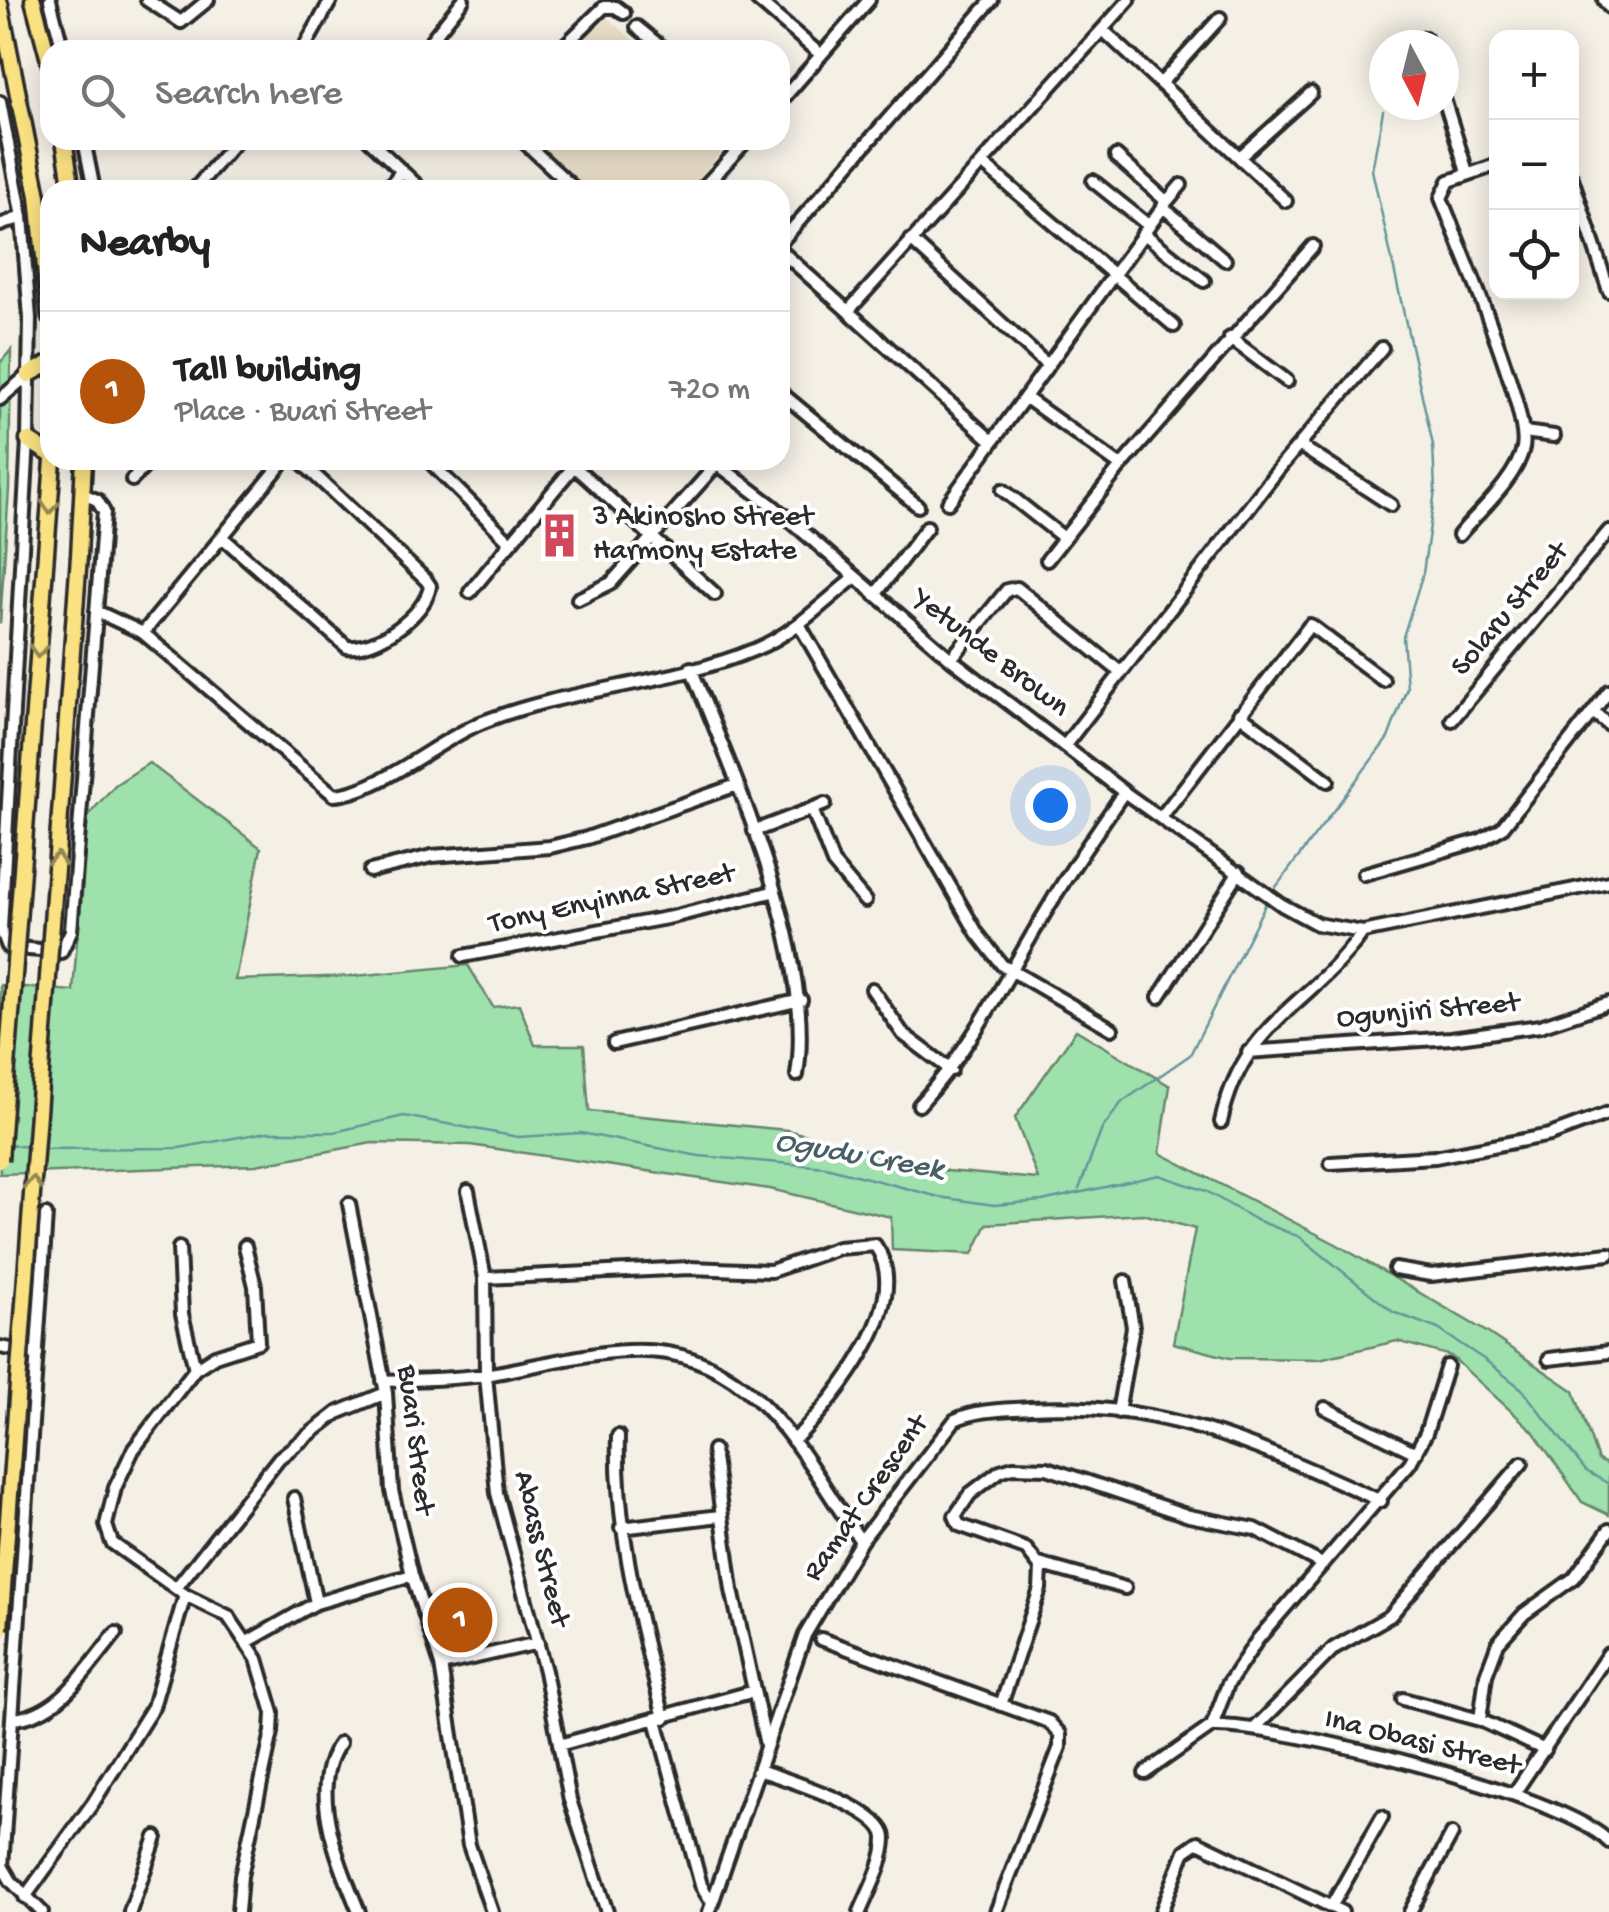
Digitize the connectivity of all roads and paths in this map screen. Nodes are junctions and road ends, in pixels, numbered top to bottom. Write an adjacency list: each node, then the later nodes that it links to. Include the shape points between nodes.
1 (33, 0): 18 (highway)
2 (50, 0): 19 (street)
3 (147, 0): 4 (street, via 181,22)
4 (208, 0)
5 (331, 0): 20 (street)
6 (462, 0): 21 (street)
7 (758, 0): 24 (street)
8 (869, 0): 24 (street)
9 (992, 0): 58 (street)
10 (1129, 0): 17 (street)
11 (1604, 0): 13 (street)
12 (0, 4): 54 (highway)
13 (1609, 6)
14 (624, 12): 22 (street, via 604,7)
15 (1220, 18): 25 (street)
16 (637, 26): 23 (street)
17 (1103, 30): 25 (street); 38 (street)
18 (44, 40)
19 (60, 40)
20 (309, 40)
21 (432, 40)
22 (570, 40)
23 (653, 40)
24 (821, 56): 26 (street)
25 (1162, 82): 36 (street)
26 (790, 91)
27 (1311, 93): 36 (street)
28 (0, 102): 55 (street)
29 (1451, 120): 41 (street)
30 (66, 150): 42 (highway)
31 (86, 150): 43 (street)
32 (229, 150): 44 (street)
33 (379, 150): 40 (street)
34 (533, 150): 47 (street)
35 (737, 150): 48 (street)
36 (1242, 155): 52 (street)
37 (1116, 156): 53 (street)
38 (982, 163): 59 (street); 63 (street)
39 (1489, 167): 41 (street)
40 (401, 172): 45 (street); 46 (street)
41 (1468, 172): 77 (street, via 1449,181 1441,198)
42 (70, 180)
43 (92, 180)
44 (203, 180)
45 (394, 180)
46 (410, 180)
47 (565, 180)
48 (710, 180)
49 (1092, 181): 57 (street)
50 (1181, 185): 53 (street)
51 (1579, 199): 65 (street)
52 (1286, 200)
53 (1164, 204): 57 (street); 62 (street)
54 (40, 216)
55 (22, 217): 56 (street); 72 (street)
56 (0, 225)
57 (1145, 229): 63 (street); 64 (street)
58 (790, 235)
59 (911, 240): 66 (street); 70 (street)
60 (1313, 246): 68 (street)
61 (790, 256): 66 (street)
62 (1225, 260)
63 (1112, 276): 67 (street); 70 (street)
64 (1204, 280)
65 (1609, 291)
66 (850, 309): 80 (street)
67 (1174, 326)
68 (1230, 338): 73 (street); 83 (street)
69 (1382, 348): 81 (street)
70 (1046, 364): 74 (street)
71 (40, 368): 72 (highway)
72 (28, 375): 75 (street); 79 (street)
73 (1287, 381)
74 (1026, 398): 80 (street); 83 (street)
75 (0, 399)
76 (790, 400): 98 (street)
77 (1524, 432): 78 (street); 102 (street, via 1511,473)
78 (1554, 436)
79 (28, 440): 82 (highway); 113 (street, via 1,930 8,947 22,952 61,952 71,931)
80 (992, 440): 97 (street)
81 (1299, 446): 99 (street); 118 (street)
82 (40, 449)
83 (1120, 466): 105 (street)
84 (50, 470): 154 (highway, one-way to 154, bridge)
85 (84, 470): 96 (highway)
86 (142, 470): 94 (street)
87 (277, 470): 103 (street)
88 (310, 470): 103 (street, via 430,586 424,602 370,646 347,647)
89 (438, 470): 106 (street)
90 (566, 470): 106 (street)
91 (579, 470): 104 (street)
92 (708, 470): 104 (street)
93 (725, 470): 108 (street, Yetunde Brown)
94 (132, 480)
95 (1003, 490): 105 (street)
96 (83, 494): 113 (street, via 103,506); 193 (highway, one-way to 96, bridge)
97 (948, 503)
98 (918, 506)
99 (1391, 506)
100 (928, 527): 111 (street)
101 (1609, 531): 123 (street, Solaru Street)
102 (1459, 536)
103 (222, 537): 115 (street)
104 (653, 538): 110 (street); 112 (street, via 611,583)
105 (1064, 538): 107 (street)
106 (509, 542): 109 (street)
107 (1048, 560)
108 (854, 578): 111 (street, Yetunde Brown); 114 (street)
109 (470, 592)
110 (715, 594)
111 (875, 595): 116 (street, Yetunde Brown)
112 (578, 599)
113 (96, 611): 115 (street)
114 (799, 624): 117 (street, via 756,649); 141 (street, via 977,934)
115 (143, 633): 117 (street, via 334,794 347,794 500,714)
116 (950, 659): 118 (street, via 1007,590 1018,588); 125 (street, Yetunde Brown)
117 (691, 668): 127 (street)
118 (1119, 671): 125 (street)
119 (1383, 680): 122 (street, via 1310,625)
120 (1609, 691): 121 (street)
121 (1592, 712): 124 (street); 134 (street, via 1502,828)
122 (1240, 714): 126 (street); 131 (street)
123 (1452, 720)
124 (1609, 725)
125 (1066, 744): 128 (street, Yetunde Brown)
126 (1328, 781)
127 (737, 785): 132 (street); 133 (street, via 550,847 432,856)
128 (1124, 792): 131 (street, Yetunde Brown); 141 (street, via 1050,904)
129 (825, 804): 130 (street)
130 (812, 809): 132 (street); 138 (street, via 834,863)
131 (1162, 816): 135 (street, Yetunde Brown)
132 (754, 832): 137 (street)
133 (370, 871)
134 (1364, 874)
135 (1242, 875): 139 (street, Yetunde Brown, via 1318,924); 143 (street)
136 (1609, 882): 139 (street)
137 (772, 892): 140 (street, Tony Enyinna Street); 144 (street)
138 (865, 902)
139 (1364, 932): 148 (street, via 1342,962 1280,1013)
140 (463, 956)
141 (1014, 973): 146 (street); 149 (street)
142 (872, 989): 149 (street, via 903,1034)
143 (1160, 997)
144 (801, 1000): 147 (street); 150 (street)
145 (1609, 1004): 148 (street, Ogunjiri Street, via 1540,1026 1451,1038)
146 (1112, 1029)
147 (614, 1043)
148 (1248, 1052): 153 (street, via 1236,1069)
149 (951, 1070): 151 (street)
150 (797, 1075)
151 (919, 1105)
152 (1609, 1112): 155 (street, via 1550,1135 1434,1157)
153 (1221, 1122)
154 (0, 1160)
155 (1331, 1163)
156 (468, 1191): 163 (street, Abass Street)
157 (349, 1204): 172 (street, Buari Street)
158 (46, 1215): 167 (street)
159 (245, 1246): 170 (street, via 258,1342)
160 (179, 1248): 170 (street, via 184,1326)
161 (1609, 1254): 162 (street, via 1431,1275)
162 (1396, 1270)
163 (485, 1278): 171 (street, Abass Street); 177 (street, via 688,1268 772,1271 838,1248 875,1244 884,1271 878,1323 836,1394)
164 (1124, 1281): 175 (street, via 1133,1327)
165 (0, 1347): 167 (street)
166 (1609, 1352): 168 (street)
167 (37, 1354): 203 (street)
168 (1550, 1359)
169 (1447, 1366): 179 (street)
170 (196, 1369): 191 (street, via 128,1459 106,1525 112,1543)
171 (486, 1375): 172 (street); 177 (street, via 591,1355 692,1356 744,1389); 197 (street, Abass Street, via 496,1493)
172 (383, 1380): 173 (street, Buari Street)
173 (386, 1393): 189 (street, Buari Street, via 392,1491); 191 (street, via 337,1413 280,1458)
174 (1325, 1408): 179 (street)
175 (1118, 1412): 182 (street, Ramat Crescent, via 1247,1440); 186 (street, Ramat Crescent, via 1058,1406 955,1420)
176 (618, 1436): 184 (street)
177 (793, 1440): 186 (street)
178 (712, 1450): 183 (street)
179 (1416, 1453): 182 (street)
180 (1522, 1463): 207 (street, via 1390,1616 1334,1648)
181 (294, 1498): 192 (street)
182 (1381, 1501): 188 (street)
183 (720, 1516): 184 (street); 200 (street)
184 (622, 1528): 204 (street)
185 (1609, 1530): 205 (street, via 1574,1578 1524,1614 1498,1643)
186 (861, 1540): 210 (street, Ramat Crescent, via 805,1635)
187 (1039, 1564): 188 (street, via 1026,1549 955,1521 970,1494 1013,1467 1048,1468 1190,1516 1230,1522); 190 (street); 202 (street, via 1040,1589)
188 (1322, 1564): 206 (street, via 1228,1684)
189 (412, 1575): 192 (street); 199 (street, Buari Street)
190 (1124, 1588)
191 (180, 1591): 196 (street, via 228,1616); 220 (street, via 153,1708)
192 (316, 1603): 196 (street)
193 (0, 1629)
194 (116, 1633): 203 (street, via 40,1715)
195 (821, 1640): 202 (street)
196 (249, 1641): 225 (street, via 269,1697 272,1732)
197 (538, 1643): 199 (street); 209 (street, Abass Street)
198 (1608, 1654): 211 (street)
199 (441, 1664): 227 (street, Buari Street, via 469,1845)
200 (752, 1692): 204 (street); 210 (street)
201 (1404, 1699): 205 (street)
202 (1002, 1705): 230 (street, via 1050,1722 1061,1740)
203 (12, 1718): 219 (street)
204 (660, 1719): 209 (street); 221 (street)
205 (1480, 1720): 211 (street)
206 (1212, 1726): 207 (street, Ina Obasi Street); 213 (street)
207 (1255, 1728): 214 (street, Ina Obasi Street)
208 (340, 1743): 226 (street, via 332,1754 326,1806)
209 (559, 1745): 228 (street, Abass Street)
210 (766, 1746): 212 (street, Ramat Crescent)
211 (1546, 1750): 214 (street)
212 (758, 1770): 221 (street, Ramat Crescent); 229 (street, via 864,1811 880,1825 882,1854)
213 (1146, 1773)
214 (1515, 1792): 216 (street, Ina Obasi Street)
215 (1382, 1817): 222 (street)
216 (1606, 1833)
217 (1452, 1834): 232 (street)
218 (156, 1837): 224 (street)
219 (1, 1865): 220 (street)
220 (25, 1897): 223 (street)
221 (710, 1908)
222 (1336, 1909): 231 (street, via 1203,1842 1185,1850)
223 (42, 1912)
224 (130, 1912)
225 (238, 1912)
226 (359, 1912)
227 (492, 1912)
228 (607, 1912)
229 (860, 1912)
230 (996, 1912)
231 (1161, 1912)
232 (1410, 1912)

